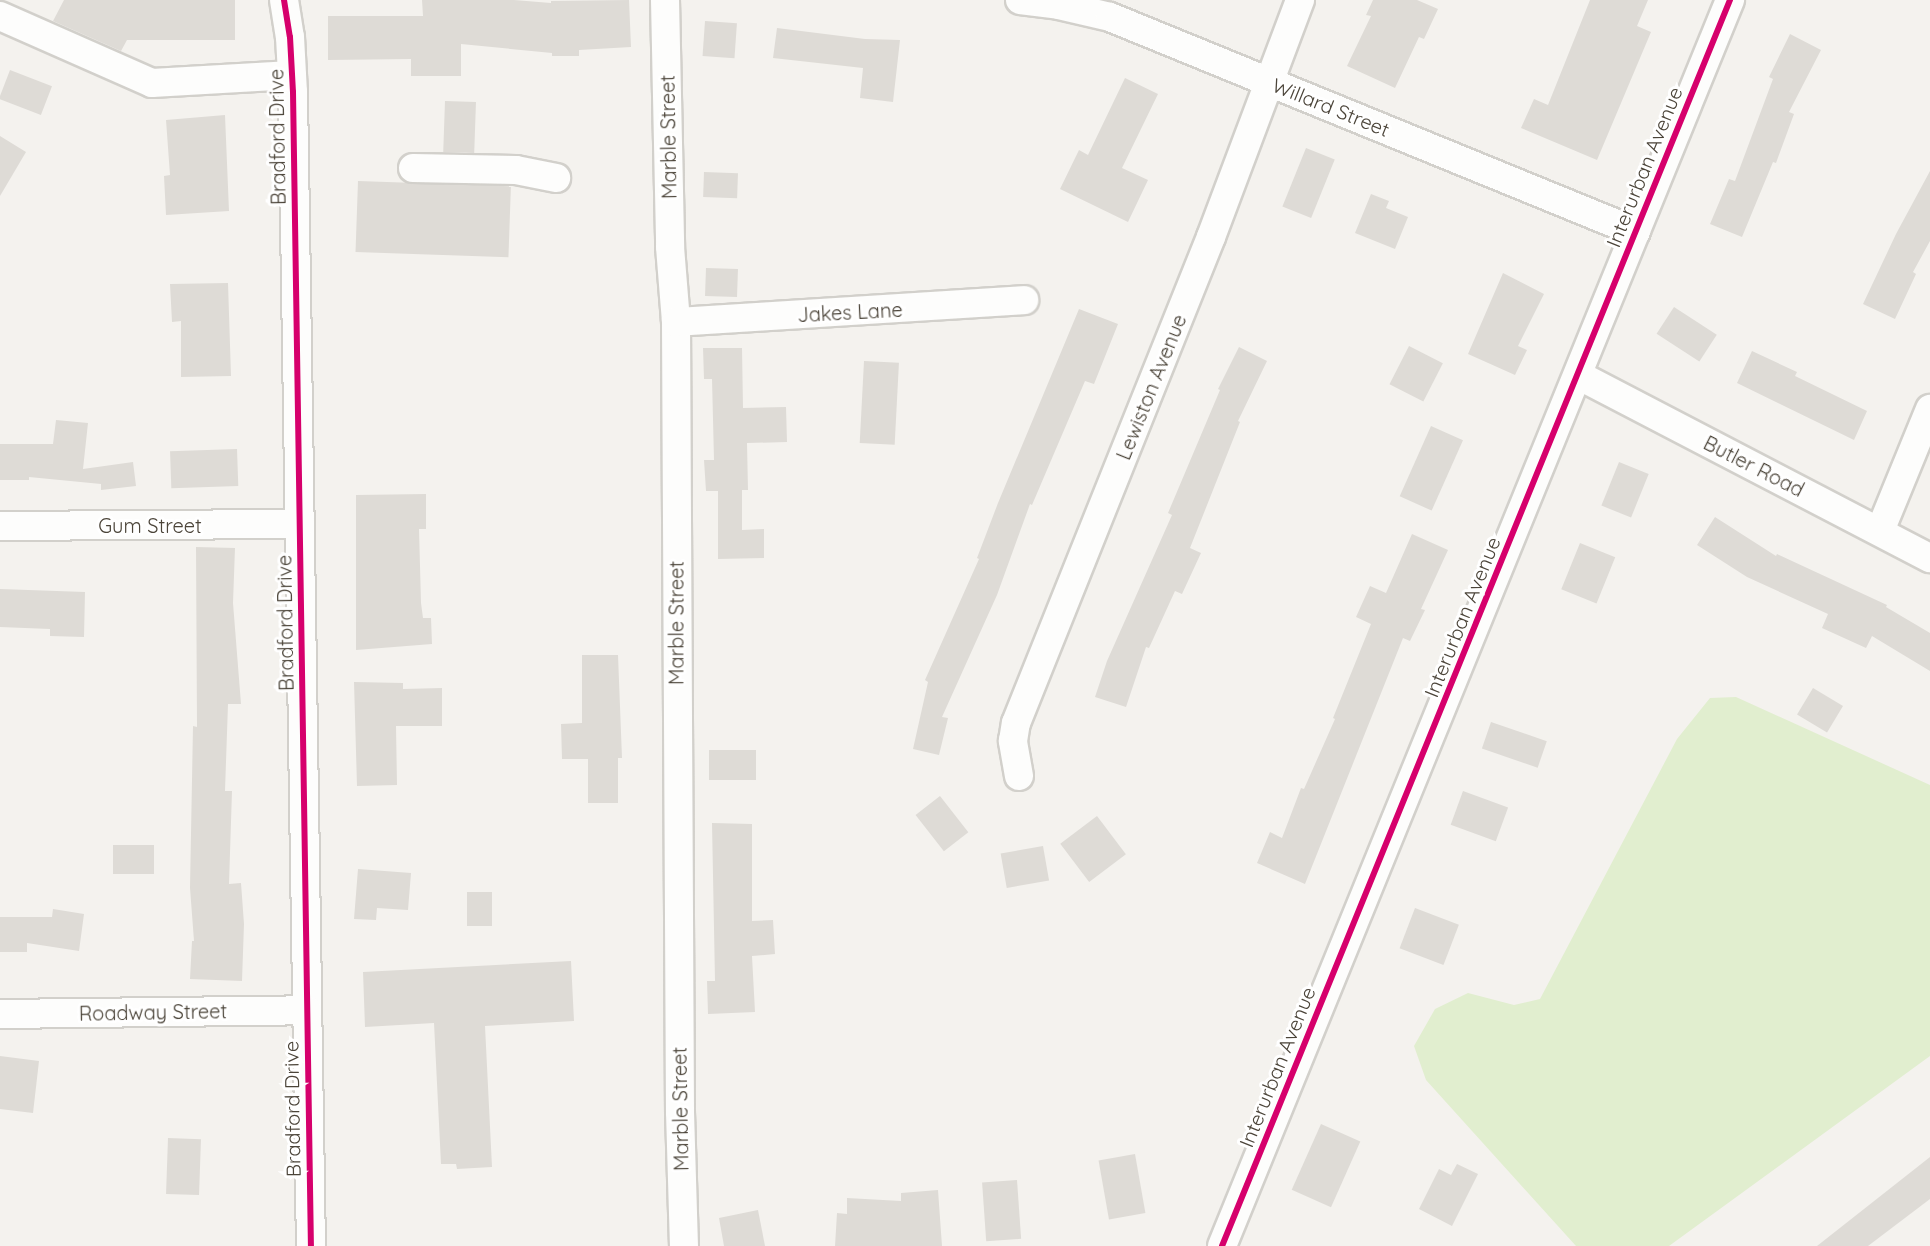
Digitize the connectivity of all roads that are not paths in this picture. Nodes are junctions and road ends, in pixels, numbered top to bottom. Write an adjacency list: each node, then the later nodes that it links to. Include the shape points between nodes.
1 (284, 0): 7 (street, Bradford Drive)
2 (665, 0): 13 (street, Marble Street, via 670,247)
3 (1020, 0): 8 (street, Willard Street, via 1110,17)
4 (1300, 0): 8 (street, Lewiston Avenue)
5 (1730, 0): 11 (street, Interurban Avenue)
6 (0, 16): 7 (street, via 152,83)
7 (292, 75): 16 (street, Bradford Drive)
8 (1268, 81): 11 (street, Willard Street); 20 (street, Lewiston Avenue, via 1211,237 1016,723 1013,741)
9 (412, 168): 10 (street, via 516,170)
10 (556, 178)
11 (1636, 232): 14 (street, Interurban Avenue)
12 (1024, 300): 13 (street, Jakes Lane)
13 (676, 322): 24 (street, Marble Street)
14 (1578, 375): 18 (street, Butler Road); 25 (street, Interurban Avenue)
15 (1930, 409): 18 (street)
16 (300, 524): 17 (street, Gum Street); 21 (street, Bradford Drive)
17 (0, 526)
18 (1880, 531): 19 (street, Butler Road)
19 (1930, 558)
20 (1019, 776)
21 (307, 1010): 22 (street, Roadway Street); 23 (street, Bradford Drive)
22 (0, 1014)
23 (311, 1246)
24 (684, 1246)
25 (1222, 1246)

